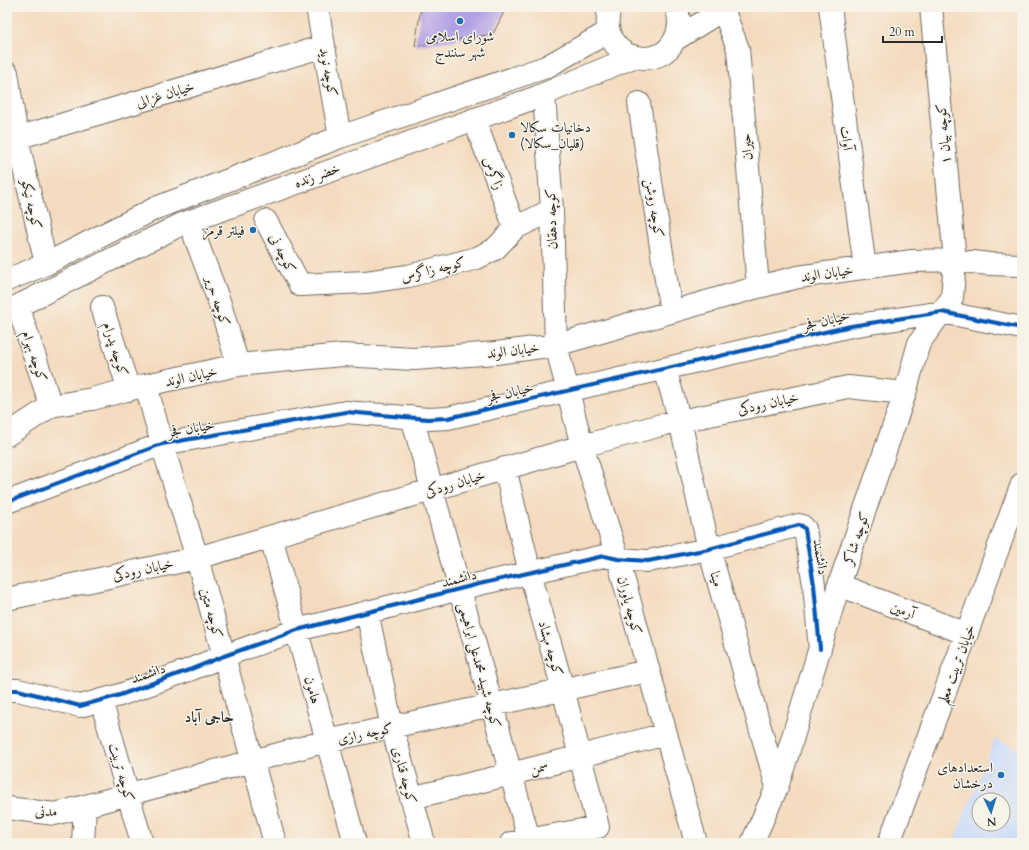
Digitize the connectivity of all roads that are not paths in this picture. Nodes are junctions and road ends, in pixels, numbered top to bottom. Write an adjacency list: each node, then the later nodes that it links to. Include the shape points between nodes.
1 (317, 7): 8 (street, کوچه نوید)
2 (676, 7): 7 (street, via 679,27)
3 (830, 7): 23 (street, آوات)
4 (932, 7): 20 (street, کوچه بیان ۱)
5 (725, 8): 7 (street); 26 (street, حیران, via 738,49)
6 (605, 16): 9 (street, via 613,43 622,52); 14 (street, خضر زنده, via 546,67)
7 (676, 39): 9 (street, via 658,55)
8 (324, 46): 14 (street, کوچه نوید); 15 (street, خیابان غزالی)
9 (634, 57): 11 (street, خضر زنده)
10 (7, 73): 15 (street, کوچه نیکو)
11 (544, 94): 13 (street, خضر زنده); 16 (street, کوچه دهقان)
12 (639, 103): 29 (street, کوچه روشن)
13 (474, 119): 18 (street, زاگرس); 28 (street, خضر زنده, via 182,224)
14 (340, 137): 21 (street, خضر زنده, via 156,208)
15 (12, 139): 21 (street, کوچه نیکو)
16 (552, 210): 18 (street, کوچه زاگرس); 32 (street, کوچه دهقان)
17 (266, 221): 25 (street, کوچه نی)
18 (515, 228): 25 (street, کوچه زاگرس, via 495,249 477,258 442,268 366,282)
19 (195, 237): 33 (street, کوچه حریر, via 219,301)
20 (955, 260): 22 (street, خیابان الوند); 23 (street, خیابان الوند, via 912,261); 30 (street, کوچه شاکر, via 952,298)
21 (46, 264): 24 (street, خضر زنده)
22 (1022, 265)
23 (864, 268): 26 (street, خیابان الوند, via 798,277)
24 (7, 280)
25 (300, 285)
26 (758, 287): 29 (street, خیابان الوند)
27 (102, 307): 35 (street, کوچه پدرام)
28 (13, 308): 38 (street, کوچه بهرام)
29 (671, 312): 32 (street, خیابان الوند)
30 (942, 312): 31 (street, خیابان فجر); 34 (street, خیابان فجر, via 851,326); 37 (street, کوچه شاکر, via 919,343)
31 (1022, 328)
32 (556, 345): 33 (street, خیابان الوند, via 496,353 414,359 342,355); 36 (street, کوچه یاوران)
33 (238, 366): 35 (street, خیابان الوند)
34 (665, 369): 36 (street, خیابان فجر); 40 (street, مینا)
35 (137, 388): 38 (street, خیابان الوند); 42 (street, کوچه متین)
36 (568, 390): 39 (street, خیابان فجر, via 448,418); 43 (street, کوچه یاوران)
37 (905, 393): 40 (street, خیابان رودکی, via 848,387); 53 (street, کوچه شاکر)
38 (51, 406): 41 (street, خیابان الوند)
39 (412, 417): 42 (street, خیابان فجر, via 346,412); 46 (street, کوچه شهید محمدعلی ابراهیمی)
40 (680, 421): 43 (street, خیابان رودکی); 49 (street, مینا)
41 (7, 435)
42 (162, 444): 47 (street, خیابان فجر); 50 (street, کوچه متین)
43 (582, 446): 44 (street, خیابان رودکی); 51 (street, کوچه یاوران)
44 (505, 468): 46 (street, خیابان رودکی); 52 (street, کوچه مهشاد)
45 (1022, 484): 58 (street, خیابان تربیت معلم)
46 (433, 490): 48 (street, خیابان رودکی); 54 (street, کوچه شهید محمدعلی ابراهیمی)
47 (7, 502)
48 (270, 537): 50 (street, خیابان رودکی); 57 (street, هامون)
49 (709, 549): 51 (street, دانشمند, via 648,561); 59 (street, دانشمند, via 802,526 805,529 814,584); 72 (street, مینا)
50 (197, 558): 55 (street, خیابان رودکی); 60 (street, کوچه متین)
51 (618, 559): 52 (street, دانشمند, via 604,556); 61 (street, کوچه یاوران)
52 (530, 573): 54 (street, دانشمند); 62 (street, کوچه مهشاد)
53 (840, 585): 58 (street, آرمین); 59 (street, کوچه شاکر)
54 (460, 589): 56 (street, دانشمند); 65 (street, کوچه شهید محمدعلی ابراهیمی)
55 (7, 599)
56 (367, 612): 57 (street, دانشمند); 66 (street, کوچه قناری)
57 (297, 630): 60 (street, دانشمند); 68 (street, هامون)
58 (967, 634): 85 (street, خیابان تربیت معلم)
59 (820, 649): 72 (street, کوچه شاکر)
60 (224, 656): 64 (street, دانشمند); 70 (street, کوچه متین)
61 (648, 671): 62 (street, کوچه رازی); 67 (street, کوچه یاوران)
62 (563, 689): 65 (street, کوچه رازی); 69 (street, کوچه مهشاد)
63 (7, 690): 64 (street, دانشمند, via 18,690 80,706)
64 (101, 700): 73 (street, کوچه تربیت)
65 (492, 705): 66 (street, کوچه رازی); 71 (street, کوچه شهید محمدعلی ابراهیمی)
66 (392, 727): 68 (street, کوچه رازی); 74 (street, کوچه قناری)
67 (666, 734): 69 (street, سمن); 83 (street, کوچه یاوران)
68 (327, 741): 70 (street, کوچه رازی); 81 (street, هامون)
69 (580, 757): 71 (street, سمن); 77 (street, کوچه مهشاد, via 598,827)
70 (253, 761): 73 (street, کوچه رازی); 80 (street, کوچه متین)
71 (511, 774): 74 (street, سمن); 77 (street, کوچه شهید محمدعلی ابراهیمی)
72 (777, 787): 84 (street, کوچه شاکر)
73 (128, 794): 75 (street, کوچه رازی); 79 (street, کوچه تربیت)
74 (412, 798): 82 (street, کوچه قناری)
75 (84, 806): 76 (street, مدنی, via 55,814); 78 (street)
76 (7, 808)
77 (523, 842)
78 (83, 843)
79 (142, 843)
80 (275, 843)
81 (355, 843)
82 (424, 843)
83 (696, 843)
84 (752, 843)
85 (889, 843)

